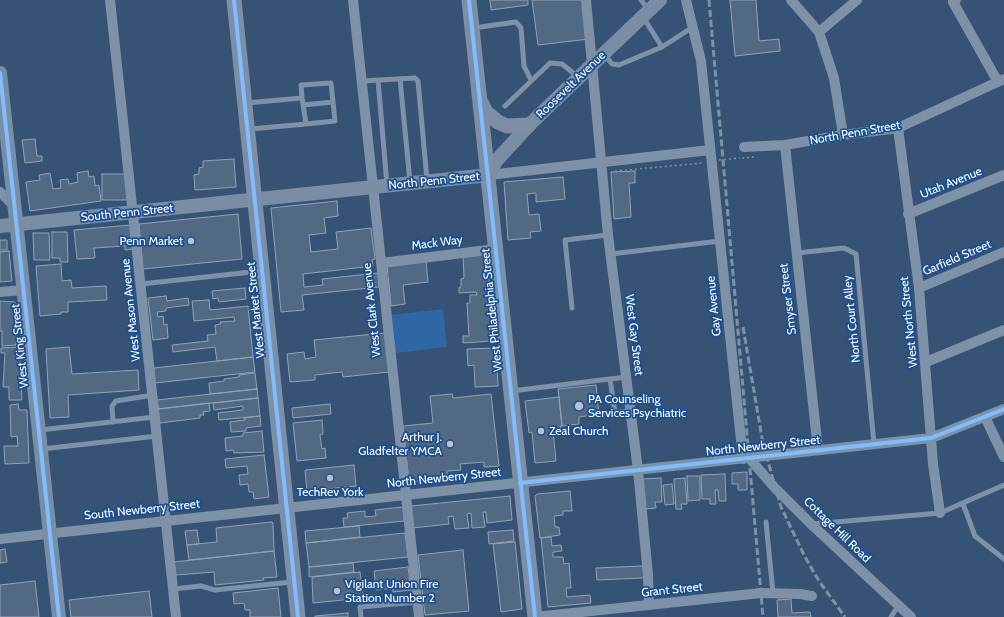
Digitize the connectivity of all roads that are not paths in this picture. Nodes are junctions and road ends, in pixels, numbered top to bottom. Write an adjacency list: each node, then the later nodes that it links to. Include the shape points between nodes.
1 (110, 0): 49 (street, West Mason Avenue)
2 (234, 0): 28 (main road, West Market Street)
3 (353, 0): 23 (street, West Clark Avenue)
4 (469, 0): 13 (main road, West Philadelphia Street)
5 (586, 0): 17 (street, West Gay Street)
6 (660, 0): 11 (street, Roosevelt Avenue)
7 (686, 0): 12 (street, Gay Avenue)
8 (858, 0): 14 (street)
9 (793, 1): 14 (street)
10 (955, 1): 24 (street)
11 (644, 9): 15 (lane); 16 (street, Roosevelt Avenue)
12 (693, 27): 15 (lane); 38 (street, Gay Avenue, via 701,61)
13 (472, 28): 22 (lane, via 516,22 521,28 524,66); 26 (main road, West Philadelphia Street)
14 (819, 32): 35 (street, via 834,78)
15 (662, 46): 16 (lane, via 619,65 612,64)
16 (603, 53): 17 (street, Roosevelt Avenue)
17 (592, 63): 19 (street, Roosevelt Avenue); 39 (street, West Gay Street)
18 (0, 73): 48 (street, West King Street)
19 (578, 77): 22 (lane, via 562,64 555,62 550,63); 32 (street, Roosevelt Avenue)
20 (400, 79): 21 (lane); 42 (lane, via 415,78 418,81); 43 (lane)
21 (378, 80): 23 (lane); 44 (lane)
22 (531, 80): 30 (lane)
23 (362, 81): 45 (street, West Clark Avenue)
24 (1001, 81): 33 (street, North Penn Street)
25 (302, 98): 27 (lane, via 301,85 332,83); 28 (lane); 29 (lane)
26 (480, 101): 32 (main road, via 486,112 498,122 507,126); 40 (main road, West Philadelphia Street)
27 (333, 102): 29 (lane); 31 (lane, via 335,120)
28 (245, 103): 34 (main road, West Market Street)
29 (303, 104): 31 (lane)
30 (505, 106)
31 (306, 124): 34 (lane)
32 (529, 125): 40 (street, Roosevelt Avenue, via 496,161)
33 (898, 128): 35 (street, North Penn Street); 50 (street, West North Street)
34 (247, 129): 47 (main road, West Market Street)
35 (844, 135): 36 (street, North Penn Street)
36 (785, 145): 37 (street, North Penn Street); 57 (street, Smyser Street)
37 (744, 147)
38 (710, 150): 39 (street, North Penn Street); 54 (street, Gay Avenue)
39 (602, 163): 40 (street, North Penn Street); 53 (street, West Gay Street)
40 (489, 175): 42 (street, North Penn Street); 55 (main road, West Philadelphia Street)
41 (1004, 175): 50 (street, Utah Avenue)
42 (427, 181): 43 (street, North Penn Street)
43 (410, 183): 44 (street, North Penn Street)
44 (387, 185): 45 (street, North Penn Street)
45 (372, 187): 47 (street, North Penn Street); 59 (street, West Clark Avenue)
46 (0, 192): 48 (street)
47 (254, 200): 49 (street, South Penn Street); 60 (main road, West Market Street)
48 (14, 206): 51 (street, West King Street)
49 (133, 213): 51 (street, South Penn Street); 61 (street, West Mason Avenue)
50 (908, 214): 62 (street, West North Street)
51 (16, 224): 52 (street, South Penn Street); 63 (street, West King Street)
52 (0, 226)
53 (608, 235): 58 (street, West Gay Street); 65 (lane, via 565,240)
54 (720, 241): 58 (lane); 84 (street, Gay Avenue)
55 (496, 249): 59 (street, Mack Way); 70 (main road, West Philadelphia Street)
56 (1004, 252): 62 (street, Garfield Street)
57 (796, 253): 80 (lane, North Court Alley, via 844,248 856,254); 82 (street, Smyser Street)
58 (611, 254): 68 (street, West Gay Street)
59 (380, 263): 88 (street, West Clark Avenue)
60 (262, 271): 61 (lane); 90 (main road, West Market Street)
61 (141, 284): 71 (street, West Mason Avenue)
62 (919, 288): 67 (street, West North Street)
63 (24, 290): 64 (street); 77 (street, West King Street)
64 (0, 292)
65 (572, 308)
66 (1004, 330): 67 (street)
67 (926, 362): 79 (street, West North Street)
68 (627, 376): 69 (lane); 73 (street, West Gay Street)
69 (610, 379): 70 (lane); 73 (lane, via 615,412)
70 (510, 391): 86 (main road, West Philadelphia Street)
71 (153, 395): 74 (street, West Mason Avenue); 76 (lane, via 116,400 112,406)
72 (1004, 409): 75 (street, North Newberry Street)
73 (630, 411): 85 (street, West Gay Street)
74 (155, 417): 76 (lane); 78 (street, West Mason Avenue)
75 (984, 417): 79 (street, North Newberry Street); 83 (street)
76 (113, 422): 77 (lane)
77 (39, 430): 81 (street, West King Street)
78 (157, 436): 81 (lane); 92 (street, West Mason Avenue)
79 (932, 438): 80 (street, North Newberry Street); 91 (street, West North Street)
80 (874, 444): 82 (street, North Newberry Street)
81 (41, 449): 95 (street, West King Street)
82 (818, 450): 84 (street, North Newberry Street)
83 (1004, 457)
84 (746, 459): 85 (street, North Newberry Street); 94 (street, Cottage Hill Road)
85 (638, 470): 86 (street, North Newberry Street); 103 (street, West Gay Street)
86 (520, 483): 88 (street, North Newberry Street); 110 (main road, West Philadelphia Street)
87 (1004, 486): 89 (lane)
88 (405, 495): 90 (street, North Newberry Street); 102 (street, West Clark Avenue)
89 (962, 504): 91 (lane); 97 (lane, via 975,536)
90 (287, 507): 92 (street, South Newberry Street); 98 (main road, West Market Street)
91 (940, 513): 94 (lane)
92 (166, 521): 95 (street, South Newberry Street); 99 (street, West Mason Avenue)
93 (766, 522): 100 (lane)
94 (811, 524): 104 (street, Cottage Hill Road)
95 (50, 533): 96 (street, South Newberry Street); 105 (street, West King Street)
96 (0, 539)
97 (1004, 559)
98 (295, 581): 99 (lane, via 215,590 201,586); 107 (main road, West Market Street)
99 (173, 589): 106 (street, West Mason Avenue)
100 (773, 594): 101 (street, Grant Street); 103 (street, Grant Street)
101 (812, 596)
102 (417, 602): 108 (lane, via 360,607); 109 (street, West Clark Avenue)
103 (649, 605): 110 (street, Grant Street)
104 (898, 606): 111 (lane); 112 (street, Cottage Hill Road)
105 (59, 617)
106 (176, 617)
107 (298, 617)
108 (361, 617)
109 (419, 617)
110 (536, 617)
111 (891, 617)
112 (911, 617)

